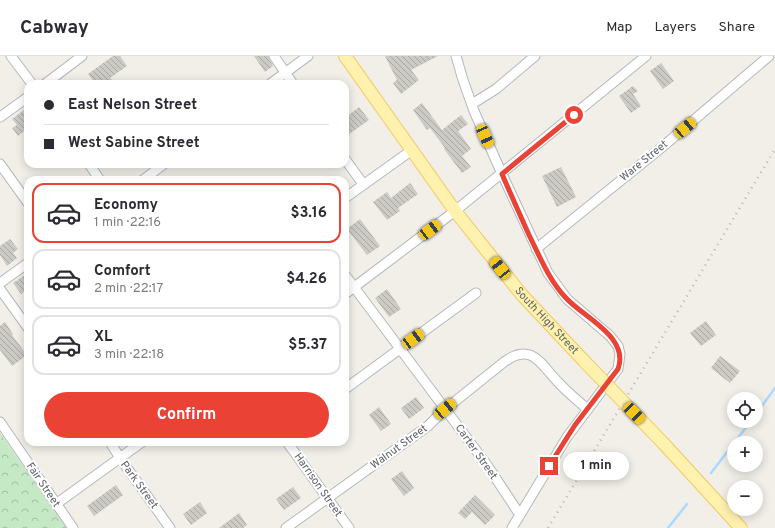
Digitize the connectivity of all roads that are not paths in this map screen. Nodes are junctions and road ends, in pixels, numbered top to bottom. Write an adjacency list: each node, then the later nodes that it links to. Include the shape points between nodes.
1 (11, 56): 11 (street)
2 (82, 56): 12 (street)
3 (274, 56): 10 (street)
4 (308, 56): 10 (street)
5 (345, 56): 18 (main road, South High Street)
6 (456, 56): 16 (street)
7 (535, 56): 16 (street, via 496,89)
8 (646, 56): 22 (street)
9 (769, 56): 28 (street, Ware Street)
10 (285, 73): 13 (street); 14 (street)
11 (29, 80)
12 (50, 80)
13 (275, 80)
14 (290, 80)
15 (24, 100): 17 (street)
16 (472, 104): 22 (street)
17 (0, 117)
18 (412, 150): 24 (street); 27 (main road, South High Street)
19 (0, 164): 26 (street)
20 (349, 165): 24 (street)
21 (159, 168): 23 (street)
22 (502, 174): 27 (street); 28 (street)
23 (148, 176)
24 (363, 184): 25 (street)
25 (349, 195)
26 (24, 197)
27 (455, 211): 32 (street); 54 (main road, South High Street, bridge, via 522,295)
28 (536, 249): 40 (street, via 556,286 575,308 610,336 618,346 619,366)
29 (24, 266): 31 (street)
30 (349, 280): 32 (street, Carter Street)
31 (0, 283)
32 (354, 287): 34 (street); 37 (street, Carter Street)
33 (0, 289): 36 (street)
34 (349, 291)
35 (476, 293): 37 (street)
36 (24, 322)
37 (400, 349): 38 (street); 39 (street, Carter Street)
38 (349, 386)
39 (445, 409): 40 (street, Walnut Street, via 510,358 520,354 539,360 558,383); 46 (street, Walnut Street, via 428,426); 48 (street, Carter Street)
40 (587, 409): 48 (street, via 564,441)
41 (0, 422): 47 (street, Fair Street)
42 (112, 446): 45 (street, Park Street)
43 (136, 446): 45 (street)
44 (290, 446): 46 (street, Harrison Street)
45 (120, 458): 47 (street); 50 (street, Park Street)
46 (328, 499): 51 (street, Walnut Street); 52 (street, Harrison Street)
47 (56, 504): 49 (street, Fair Street)
48 (520, 515): 53 (street)
49 (73, 528)
50 (170, 528)
51 (286, 528)
52 (348, 528)
53 (512, 528)
54 (741, 528)

